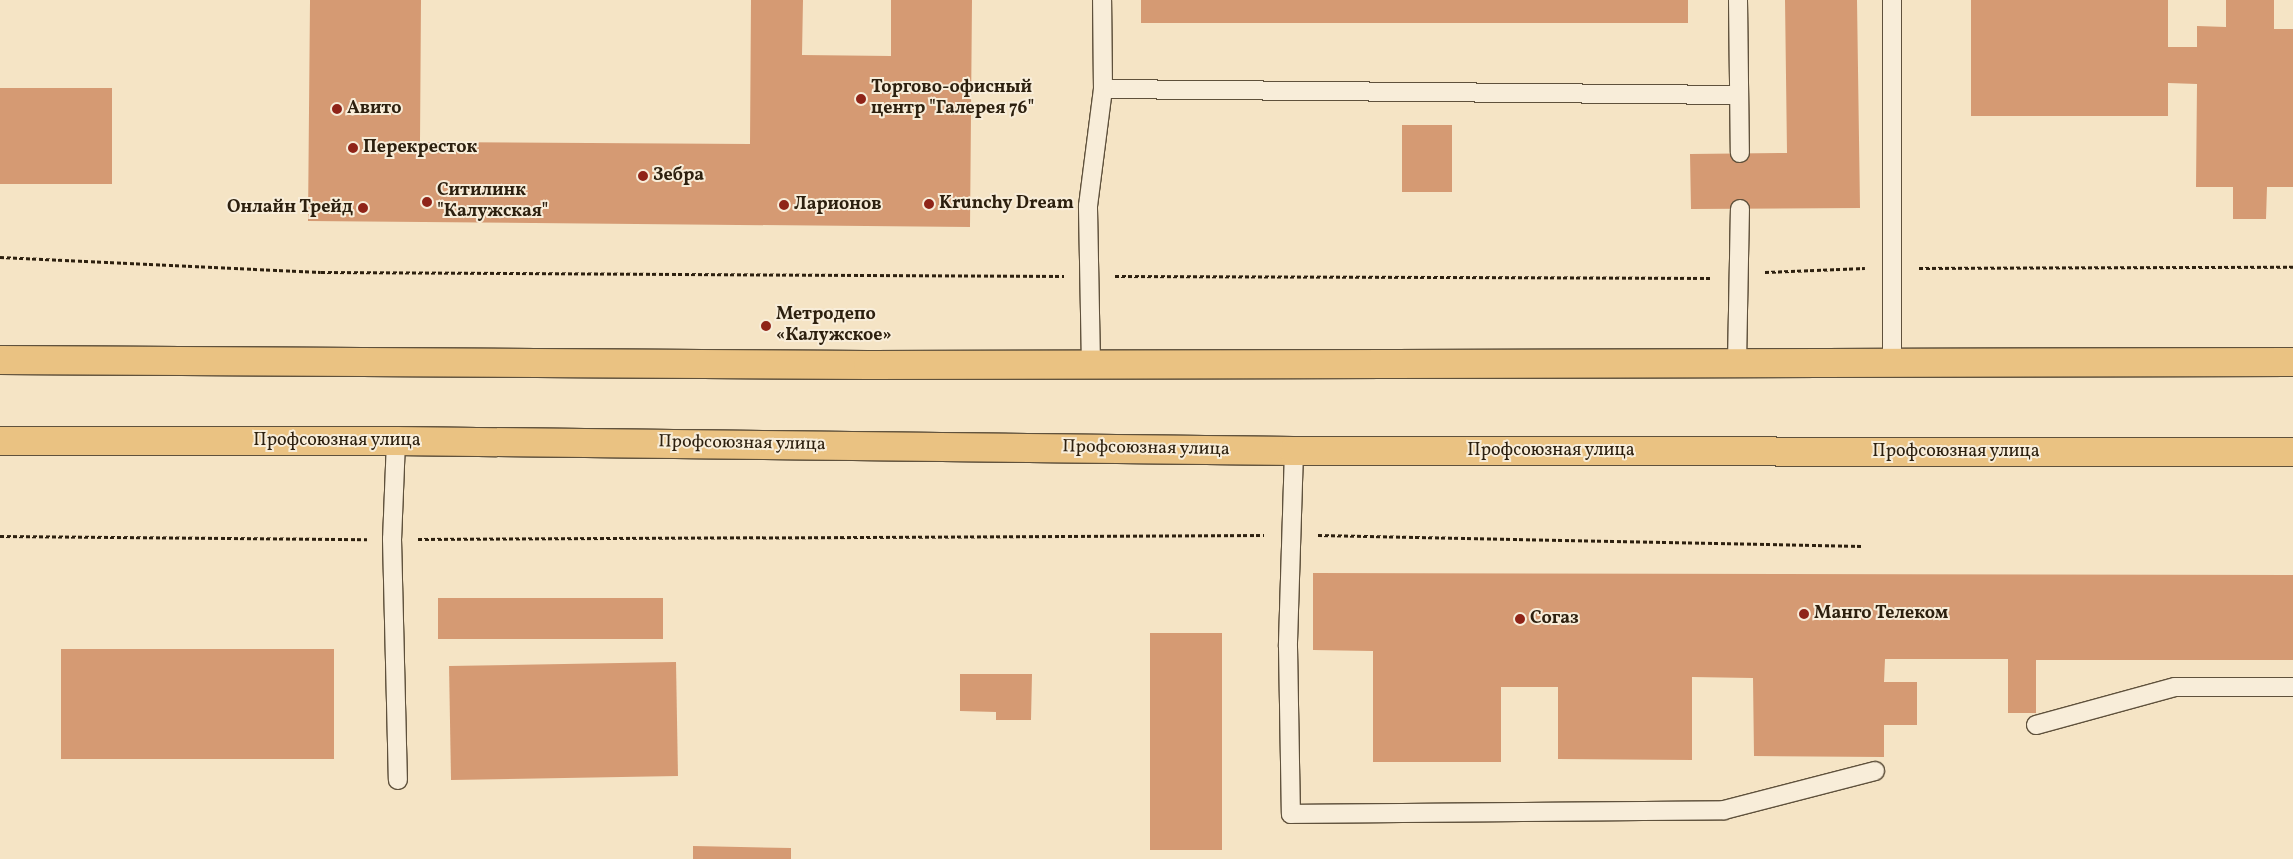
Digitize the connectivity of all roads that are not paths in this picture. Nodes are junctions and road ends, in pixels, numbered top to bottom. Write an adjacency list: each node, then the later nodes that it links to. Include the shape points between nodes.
1 (1102, 0): 4 (lane)
2 (1738, 0): 5 (lane)
3 (1892, 0): 11 (lane)
4 (1103, 89): 5 (lane); 12 (lane, via 1088,206)
5 (1739, 95): 6 (lane)
6 (1740, 153)
7 (1740, 209): 10 (lane)
8 (0, 360): 12 (main road)
9 (2293, 362): 11 (main road)
10 (1737, 363): 11 (main road); 12 (main road)
11 (1892, 363)
12 (1091, 365)
13 (0, 441): 14 (main road, Профсоюзная улица)
14 (396, 441): 15 (main road, Профсоюзная улица); 20 (lane, via 392,539)
15 (1294, 451): 16 (main road, Профсоюзная улица); 19 (lane, via 1288,647 1291,814 1724,810)
16 (2293, 452)
17 (2293, 687): 18 (lane, via 2175,687)
18 (2036, 725)
19 (1875, 771)
20 (398, 780)

